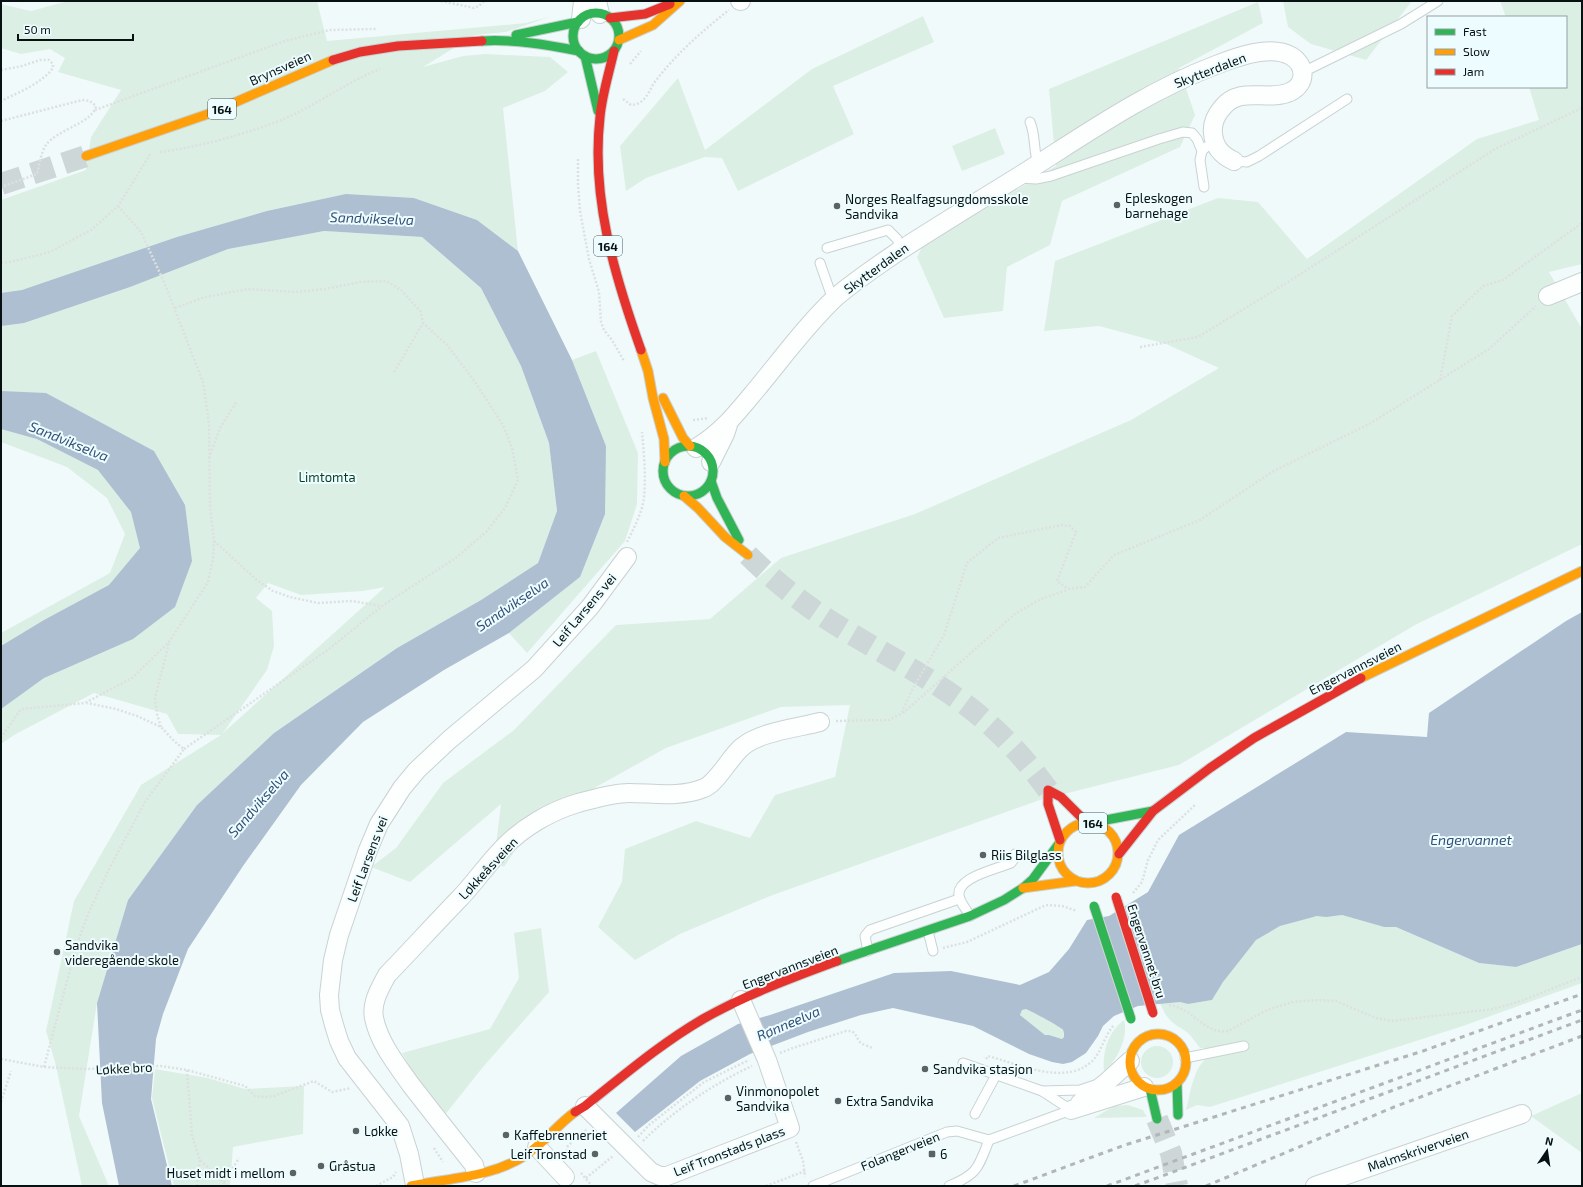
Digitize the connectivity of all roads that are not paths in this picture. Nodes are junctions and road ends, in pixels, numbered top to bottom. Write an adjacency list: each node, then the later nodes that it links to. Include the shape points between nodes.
1 (583, 1): 6 (street)
2 (677, 1): 5 (main road, 164, via 645,14)
3 (680, 1): 8 (main road, via 653,25)
4 (1438, 1): 11 (lane, via 1401,24)
5 (602, 11): 6 (main road, 164); 8 (main road, via 617,27)
6 (579, 21): 7 (main road, Brynsveien / 164); 10 (main road, 164, via 574,30 574,38 575,45)
7 (492, 40): 10 (main road, Brynsveien / 164, via 547,45); 16 (main road, Brynsveien / 164, via 398,46 343,56 208,114)
8 (619, 40): 9 (main road, 164)
9 (614, 51): 10 (main road, 164, via 600,59); 13 (main road, 164)
10 (582, 54): 13 (main road, 164)
11 (1303, 72): 15 (street, via 1298,87 1292,92 1281,95 1243,95 1231,99 1215,118); 18 (street, Skytterdalen, via 1302,66 1292,56 1278,51 1254,53 1216,65 1133,105)
12 (1346, 100): 17 (lane, via 1259,156 1247,162)
13 (600, 116): 27 (main road, 164, via 598,174 606,236 625,305)
14 (1030, 122): 18 (lane, via 1034,132)
15 (1208, 145): 17 (street, via 1217,148); 19 (lane, via 1192,133 1183,132 1051,176 1036,179); 20 (lane, via 1200,160)
16 (86, 156)
17 (1234, 161)
18 (1038, 164): 19 (street, Skytterdalen)
19 (1015, 178): 22 (street, Skytterdalen)
20 (1204, 187)
21 (827, 248): 22 (lane, via 888,230 897,239)
22 (901, 250): 26 (street, Skytterdalen, via 857,279)
23 (820, 263): 26 (lane)
24 (1582, 282): 25 (street)
25 (1548, 296)
26 (833, 300): 28 (street, Skytterdalen)
27 (648, 371): 29 (main road, 164, via 683,438); 30 (main road, 164, via 664,439)
28 (721, 421): 29 (street, Skytterdalen, via 710,438); 31 (street, Skytterdalen, via 725,434)
29 (693, 447): 30 (main road, via 677,449); 31 (main road, 164, via 705,452)
30 (665, 462): 33 (main road, 164, via 667,483 672,490)
31 (711, 462): 32 (main road, 164)
32 (711, 481): 33 (main road, via 700,493); 33 (main road, 164, via 732,529 748,555 725,537)
33 (684, 496)
34 (627, 558): 72 (street, Leif Larsens vei, via 590,606 534,669 449,740 417,770 391,802 368,850 339,935 329,996 330,1010 339,1041 347,1058 400,1126 409,1154)
35 (1582, 571): 37 (main road, Engervannsveien, via 1356,680 1305,708 1254,738)
36 (820, 722): 71 (street, Løkkeåsveien, via 755,738 732,756 705,788 677,794 627,793 606,796 576,804 536,822 504,847 459,900 387,975 373,1009 380,1034 391,1057 474,1165)
37 (1153, 811): 38 (main road, Engervannsveien); 41 (main road, Engervannsveien)
38 (1089, 823): 39 (main road, 164, via 1071,828); 39 (main road, 164, via 1061,797 1048,790 1048,804); 41 (main road, 164, via 1099,825 1113,836)
39 (1059, 843): 43 (main road, 164, via 1057,856 1060,866 1066,875); 44 (main road, Engervannsveien, via 1045,864)
40 (1015, 854): 45 (lane, via 1011,863 967,880 960,886)
41 (1119, 854): 42 (main road)
42 (1112, 872): 43 (main road, via 1099,882); 51 (main road, Engervannet bru, bridge, via 1115,891 1156,1019)
43 (1079, 882): 44 (main road, Engervannsveien); 52 (main road, 164, bridge, via 1091,900)
44 (1023, 888): 46 (main road, Engervannsveien)
45 (960, 899): 46 (lane); 48 (lane, via 870,930 865,936)
46 (970, 916): 47 (main road, Engervannsveien)
47 (928, 931): 48 (main road, Engervannsveien); 49 (lane)
48 (868, 951): 50 (main road, Engervannsveien)
49 (933, 951)
50 (741, 1000): 63 (main road, Engervannsveien, via 697,1023 663,1045); 63 (street, Leif Tronstads plass, via 765,1055 790,1128 667,1176 660,1176 651,1172 627,1148 594,1125)
51 (1165, 1036): 52 (main road, via 1156,1034); 54 (main road, via 1177,1042)
52 (1138, 1043): 55 (main road)
53 (1244, 1046): 54 (lane)
54 (1185, 1058): 59 (main road, via 1185,1070)
55 (1130, 1061): 58 (street); 60 (main road, via 1132,1074)
56 (963, 1063): 57 (lane)
57 (996, 1075): 61 (lane); 64 (lane)
58 (1108, 1081): 61 (lane, via 1080,1090); 62 (street)
59 (1177, 1082): 60 (main road, via 1163,1090); 66 (main road)
60 (1147, 1088): 62 (street); 67 (main road)
61 (1042, 1091): 62 (lane)
62 (1071, 1110): 68 (lane)
63 (583, 1112): 69 (main road, Engervannsveien, via 573,1111)
64 (975, 1114)
65 (1522, 1114): 75 (street, Malmskriverveien)
66 (1178, 1115)
67 (1157, 1119)
68 (989, 1140): 73 (lane, Folangerveien, via 947,1132); 74 (lane, via 974,1172)
69 (543, 1155): 70 (street); 71 (main road, Engervannsveien, via 524,1156 502,1166)
70 (567, 1168)
71 (476, 1173): 72 (main road, Engervannsveien)
72 (413, 1186)
73 (813, 1186)
74 (949, 1186)
75 (1315, 1186)

